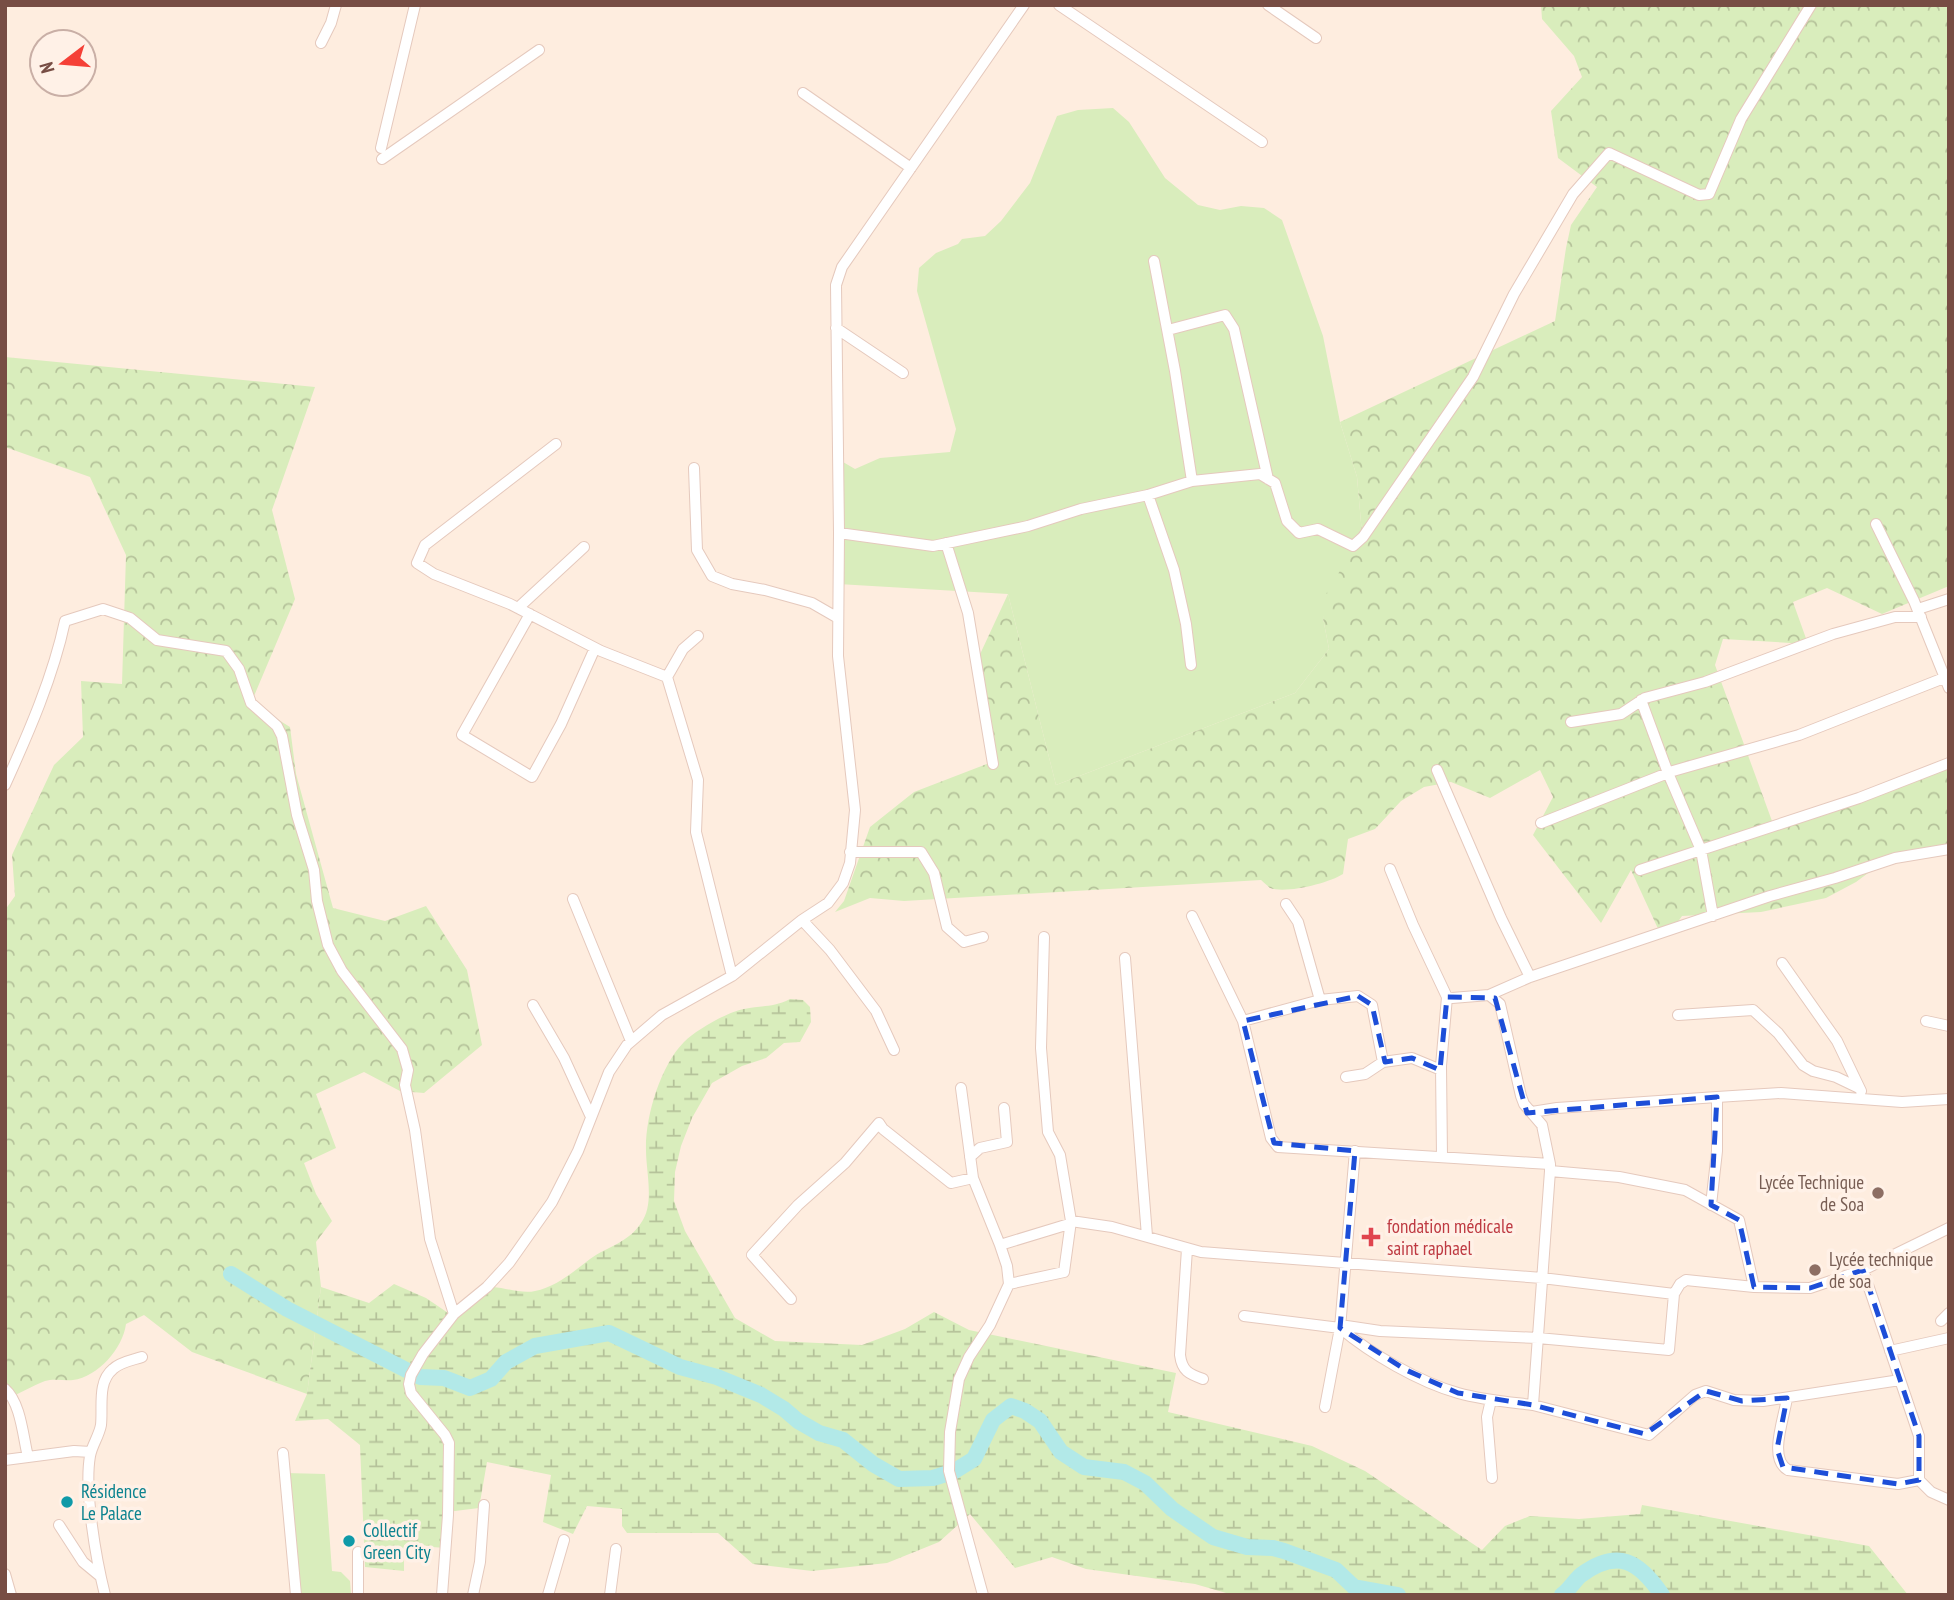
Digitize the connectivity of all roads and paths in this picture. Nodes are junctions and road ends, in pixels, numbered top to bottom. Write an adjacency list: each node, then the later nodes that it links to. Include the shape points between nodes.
1 (336, 5): 8 (street)
2 (415, 5): 9 (street, via 382,153)
3 (1024, 5): 12 (street)
4 (1059, 5): 11 (street)
5 (1268, 5): 7 (street)
6 (1811, 5): 19 (street, via 1741,119 1709,194 1699,195 1609,153 1573,194 1514,294 1473,377 1353,546 1318,529 1299,533 1287,521 1275,483)
7 (1316, 38)
8 (321, 43)
9 (539, 50)
10 (803, 93): 12 (street)
11 (1262, 142)
12 (911, 168): 14 (street, via 842,267 836,285)
13 (1154, 261): 15 (street)
14 (836, 328): 16 (street); 23 (street)
15 (1168, 330): 19 (street, via 1225,315 1234,330); 20 (street)
16 (903, 373)
17 (556, 444): 27 (street, via 425,545 417,563)
18 (694, 468): 30 (street, via 696,550 712,576 812,603)
19 (1268, 479): 20 (street, via 1260,474)
20 (1192, 481): 21 (street)
21 (1148, 495): 24 (street); 33 (street, via 1174,569)
22 (1876, 524): 28 (street)
23 (839, 533): 24 (street, via 933,546); 30 (street)
24 (946, 543): 39 (street, via 968,614)
25 (584, 547): 27 (street)
26 (1949, 599): 28 (street)
27 (518, 608): 29 (street)
28 (1919, 613): 35 (street); 36 (street, via 1833,634 1705,682)
29 (530, 614): 32 (street); 32 (street, via 462,735 532,777)
30 (838, 618): 46 (street, via 838,664 853,789)
31 (698, 636): 34 (street, via 683,649)
32 (595, 648): 34 (street)
33 (1191, 665)
34 (667, 677): 58 (street, via 698,780 696,832)
35 (1948, 680): 41 (street, via 1799,735)
36 (1641, 700): 37 (street, via 1621,714); 41 (street)
37 (1571, 722)
38 (1949, 763): 45 (street)
39 (993, 764)
40 (1437, 770): 59 (street)
41 (1668, 773): 43 (street); 45 (street)
42 (5, 785): 99 (street, via 25,741 65,621 103,609 130,618 157,640 226,651 239,669 251,703 282,736 328,945 342,971 402,1049 430,1239)
43 (1541, 823)
44 (1949, 849): 52 (street, via 1895,858)
45 (1700, 850): 48 (street); 52 (street)
46 (850, 852): 53 (street, via 843,883 828,903); 54 (street, via 921,852 934,873 947,927 964,942)
47 (1390, 869): 61 (street)
48 (1640, 870)
49 (573, 899): 68 (street)
50 (1286, 904): 62 (street, via 1298,922)
51 (1192, 916): 65 (street)
52 (1713, 916): 59 (street)
53 (802, 920): 58 (street); 69 (street, via 876,1011)
54 (983, 937)
55 (1044, 937): 87 (street, via 1041,1048 1048,1132 1060,1155)
56 (1125, 958): 89 (street)
57 (1782, 963): 74 (street, via 1837,1041)
58 (732, 976): 68 (street, via 662,1015)
59 (1530, 977): 60 (street)
60 (1489, 995): 61 (street); 79 (street, via 1500,1004 1521,1096)
61 (1447, 997): 71 (street)
62 (1320, 1000): 65 (street); 70 (street, via 1359,996 1367,1000 1372,1005)
63 (533, 1005): 80 (street)
64 (1678, 1015): 74 (street, via 1753,1010 1803,1065)
65 (1243, 1021): 81 (street, via 1274,1143)
66 (1926, 1021): 67 (street)
67 (1949, 1026)
68 (631, 1041): 80 (street, via 609,1072)
69 (894, 1050)
70 (1383, 1062): 71 (street, via 1412,1058); 72 (street, via 1365,1074)
71 (1441, 1070): 83 (street)
72 (1346, 1077)
73 (961, 1088): 82 (street)
74 (1859, 1088): 77 (street)
75 (1717, 1097): 77 (street, via 1781,1093); 79 (street); 86 (street)
76 (1949, 1099): 77 (street)
77 (1865, 1100)
78 (1004, 1108): 82 (street, via 1007,1142 980,1148)
79 (1532, 1112): 84 (street, via 1542,1125)
80 (591, 1117): 99 (street, via 562,1184 528,1237 487,1287)
81 (1356, 1151): 83 (street); 92 (street)
82 (970, 1157): 85 (street)
83 (1442, 1157): 84 (street)
84 (1550, 1167): 86 (street, via 1665,1186); 94 (street)
85 (973, 1178): 90 (street); 98 (street, via 951,1183 879,1123 752,1255)
86 (1711, 1205): 96 (street, via 1739,1220)
87 (1071, 1221): 89 (street); 90 (street); 95 (street, via 1064,1272)
88 (1949, 1228): 93 (street)
89 (1147, 1236): 91 (street)
90 (1000, 1245): 95 (street)
91 (1187, 1249): 92 (street); 106 (street, via 1181,1364 1187,1373)
92 (1347, 1264): 94 (street); 101 (street)
93 (1863, 1270): 96 (street, via 1810,1288); 104 (street)
94 (1542, 1278): 97 (street); 102 (street)
95 (1009, 1284): 135 (street, via 959,1379 950,1432 949,1471)
96 (1754, 1287): 97 (street, via 1686,1280)
97 (1674, 1294): 102 (street, via 1670,1350)
98 (791, 1299)
99 (454, 1314): 131 (street, via 423,1354 409,1384 449,1443)
100 (1244, 1316): 101 (street)
101 (1340, 1327): 102 (street); 110 (street, via 1406,1370 1458,1393); 112 (street)
102 (1538, 1338): 111 (street)
103 (1949, 1338): 104 (street)
104 (1890, 1351): 107 (street)
105 (142, 1357): 113 (street, via 112,1369 106,1377 100,1429)
106 (1203, 1379)
107 (1900, 1380): 109 (street); 118 (street, via 1919,1436)
108 (5, 1389): 115 (street, via 18,1412)
109 (1787, 1398): 111 (street, via 1742,1401 1706,1391 1649,1434); 118 (street, via 1777,1449 1783,1467 1898,1484)
110 (1491, 1401): 111 (street); 117 (street, via 1487,1417)
111 (1533, 1405)
112 (1325, 1407)
113 (91, 1452): 115 (street); 126 (street, via 90,1496)
114 (282, 1453): 129 (street)
115 (28, 1457): 116 (street)
116 (5, 1460)
117 (1492, 1478)
118 (1919, 1480): 119 (street)
119 (1949, 1500)
120 (484, 1506): 132 (street)
121 (59, 1525): 126 (street, via 83,1562)
122 (564, 1540): 133 (street)
123 (617, 1549): 134 (street)
124 (358, 1552): 130 (street)
125 (5, 1574): 127 (street)
126 (100, 1576): 128 (street)
127 (11, 1595)
128 (104, 1595)
129 (296, 1595)
130 (358, 1595)
131 (442, 1595)
132 (473, 1595)
133 (548, 1595)
134 (610, 1595)
135 (984, 1595)

